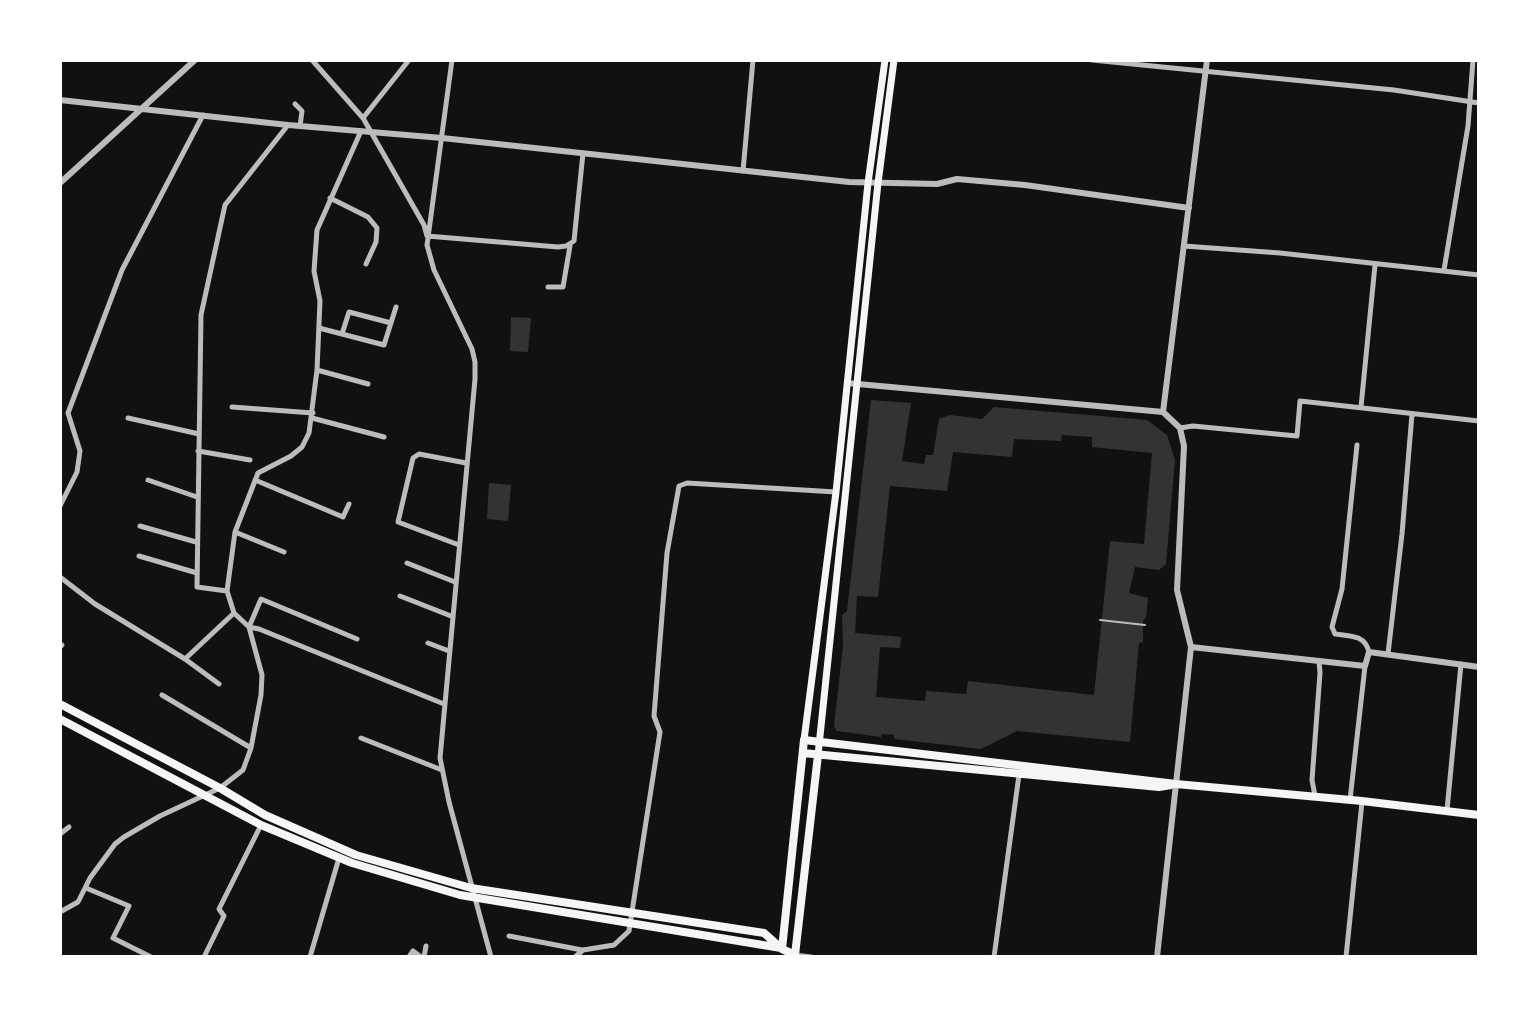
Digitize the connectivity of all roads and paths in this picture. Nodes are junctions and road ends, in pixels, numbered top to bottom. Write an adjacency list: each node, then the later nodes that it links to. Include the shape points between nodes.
1 (195, 60): 16 (street)
2 (312, 60): 18 (street)
3 (409, 60): 18 (street)
4 (452, 60): 23 (street)
5 (753, 60): 25 (street)
6 (885, 60): 27 (main road)
7 (894, 60): 28 (main road)
8 (1092, 60): 11 (street)
9 (1207, 60): 11 (street)
10 (1473, 60): 13 (street)
11 (1206, 72): 13 (street); 30 (street)
12 (60, 100): 16 (street)
13 (1471, 102): 14 (street); 36 (street)
14 (1479, 103)
15 (295, 104): 20 (street, via 302,111)
16 (142, 109): 17 (street); 26 (street)
17 (203, 115): 19 (street); 50 (street, via 122,270)
18 (363, 118): 22 (street)
19 (288, 125): 20 (street); 57 (street, via 225,205 201,315)
20 (300, 126): 21 (street)
21 (361, 131): 22 (street); 29 (street)
22 (371, 132): 23 (street); 31 (street)
23 (442, 138): 24 (street); 31 (street)
24 (583, 153): 25 (street); 32 (street)
25 (743, 172): 27 (street)
26 (60, 183)
27 (868, 183): 28 (street); 44 (main road)
28 (878, 183): 30 (street, via 957,179); 45 (main road)
29 (330, 198): 34 (street, via 368,217 377,228); 41 (street, via 317,230)
30 (1189, 208): 33 (street)
31 (427, 236): 32 (street); 62 (street, via 434,270 475,362)
32 (570, 245): 38 (street, via 563,287)
33 (1184, 246): 35 (street); 49 (street)
34 (366, 264)
35 (1376, 265): 36 (street); 48 (street)
36 (1444, 270): 37 (street)
37 (1479, 275)
38 (548, 287)
39 (396, 307): 40 (street)
40 (391, 323): 42 (street, via 349,312); 42 (street, via 384,345)
41 (319, 328): 42 (street); 43 (street)
42 (342, 334)
43 (317, 370): 46 (street); 52 (street)
44 (847, 383): 45 (street); 65 (main road)
45 (858, 383): 49 (street); 104 (main road)
46 (368, 384)
47 (232, 407): 52 (street)
48 (1361, 407): 51 (street); 56 (street, via 1300,401 1297,436)
49 (1163, 412): 56 (street)
50 (68, 413): 54 (street); 68 (street, via 80,451 77,472)
51 (1412, 414): 55 (street); 91 (street)
52 (313, 415): 58 (street); 64 (street, via 302,447 258,473)
53 (128, 418): 57 (street)
54 (60, 419)
55 (1479, 421)
56 (1180, 428): 88 (street, via 1184,446 1177,590)
57 (199, 434): 60 (street)
58 (384, 437)
59 (1357, 445): 90 (street, via 1342,589 1332,630 1362,638)
60 (198, 451): 61 (street); 66 (street)
61 (250, 460)
62 (466, 463): 72 (street); 72 (street, via 419,454 413,458 398,522)
63 (148, 480): 66 (street)
64 (255, 480): 67 (street, via 343,517); 70 (street)
65 (836, 492): 103 (main road); 125 (street, via 679,486 667,553 654,716 660,732)
66 (197, 497): 71 (street)
67 (349, 504)
68 (60, 506)
69 (140, 526): 71 (street)
70 (235, 532): 73 (street); 79 (street)
71 (196, 543): 76 (street)
72 (459, 545): 78 (street)
73 (284, 552)
74 (139, 556): 76 (street)
75 (407, 563): 78 (street)
76 (197, 573): 79 (street, via 197,587)
77 (60, 577): 92 (street)
78 (455, 582): 82 (street)
79 (227, 591): 81 (street)
80 (400, 596): 82 (street)
81 (234, 613): 85 (street); 92 (street)
82 (452, 616): 89 (street)
83 (1100, 620): 84 (lane)
84 (1145, 625)
85 (249, 627): 86 (street, via 261,599); 100 (street); 105 (street, via 262,675)
86 (357, 639)
87 (428, 643): 89 (street)
88 (1191, 647): 93 (street); 110 (street)
89 (449, 651): 100 (street)
90 (1369, 652): 91 (street); 95 (street)
91 (1388, 654): 94 (street)
92 (185, 659): 97 (street)
93 (1319, 661): 95 (street); 113 (street, via 1312,780)
94 (1461, 664): 96 (street); 116 (street)
95 (1365, 666): 114 (street)
96 (1479, 667)
97 (219, 684)
98 (162, 695): 105 (street)
99 (60, 704): 111 (main road)
100 (444, 704): 108 (street)
101 (60, 719): 112 (main road)
102 (361, 738): 108 (street)
103 (804, 740): 104 (main road); 106 (main road)
104 (819, 741): 107 (main road); 110 (main road)
105 (251, 748): 111 (street, via 243,770)
106 (803, 753): 107 (main road); 129 (main road)
107 (818, 755): 109 (main road); 130 (main road)
108 (442, 770): 123 (street)
109 (1019, 775): 110 (main road); 139 (street)
110 (1176, 784): 113 (main road); 140 (street)
111 (220, 788): 112 (street); 123 (main road, via 265,815 356,855)
112 (206, 795): 118 (main road); 122 (street, via 124,837)
113 (1316, 797): 114 (main road)
114 (1350, 800): 115 (main road)
115 (1362, 801): 116 (main road); 141 (street)
116 (1447, 811): 117 (main road)
117 (1479, 815)
118 (261, 825): 121 (main road); 132 (street, via 219,909 224,916)
119 (69, 827): 120 (street)
120 (60, 834)
121 (339, 858): 123 (main road); 133 (street)
122 (86, 888): 124 (street, via 78,902); 131 (street, via 129,906 113,938)
123 (473, 893): 125 (main road); 136 (street)
124 (60, 912)
125 (630, 919): 128 (street, via 629,931 614,945); 129 (main road)
126 (509, 936): 128 (street)
127 (426, 946): 135 (street)
128 (583, 950): 137 (street)
129 (782, 953): 130 (main road)
130 (795, 956): 138 (street)
131 (151, 957)
132 (204, 957)
133 (310, 957)
134 (409, 957): 135 (street, via 413,951)
135 (422, 957)
136 (491, 957)
137 (575, 957)
138 (811, 957)
139 (994, 957)
140 (1157, 957)
141 (1346, 957)

